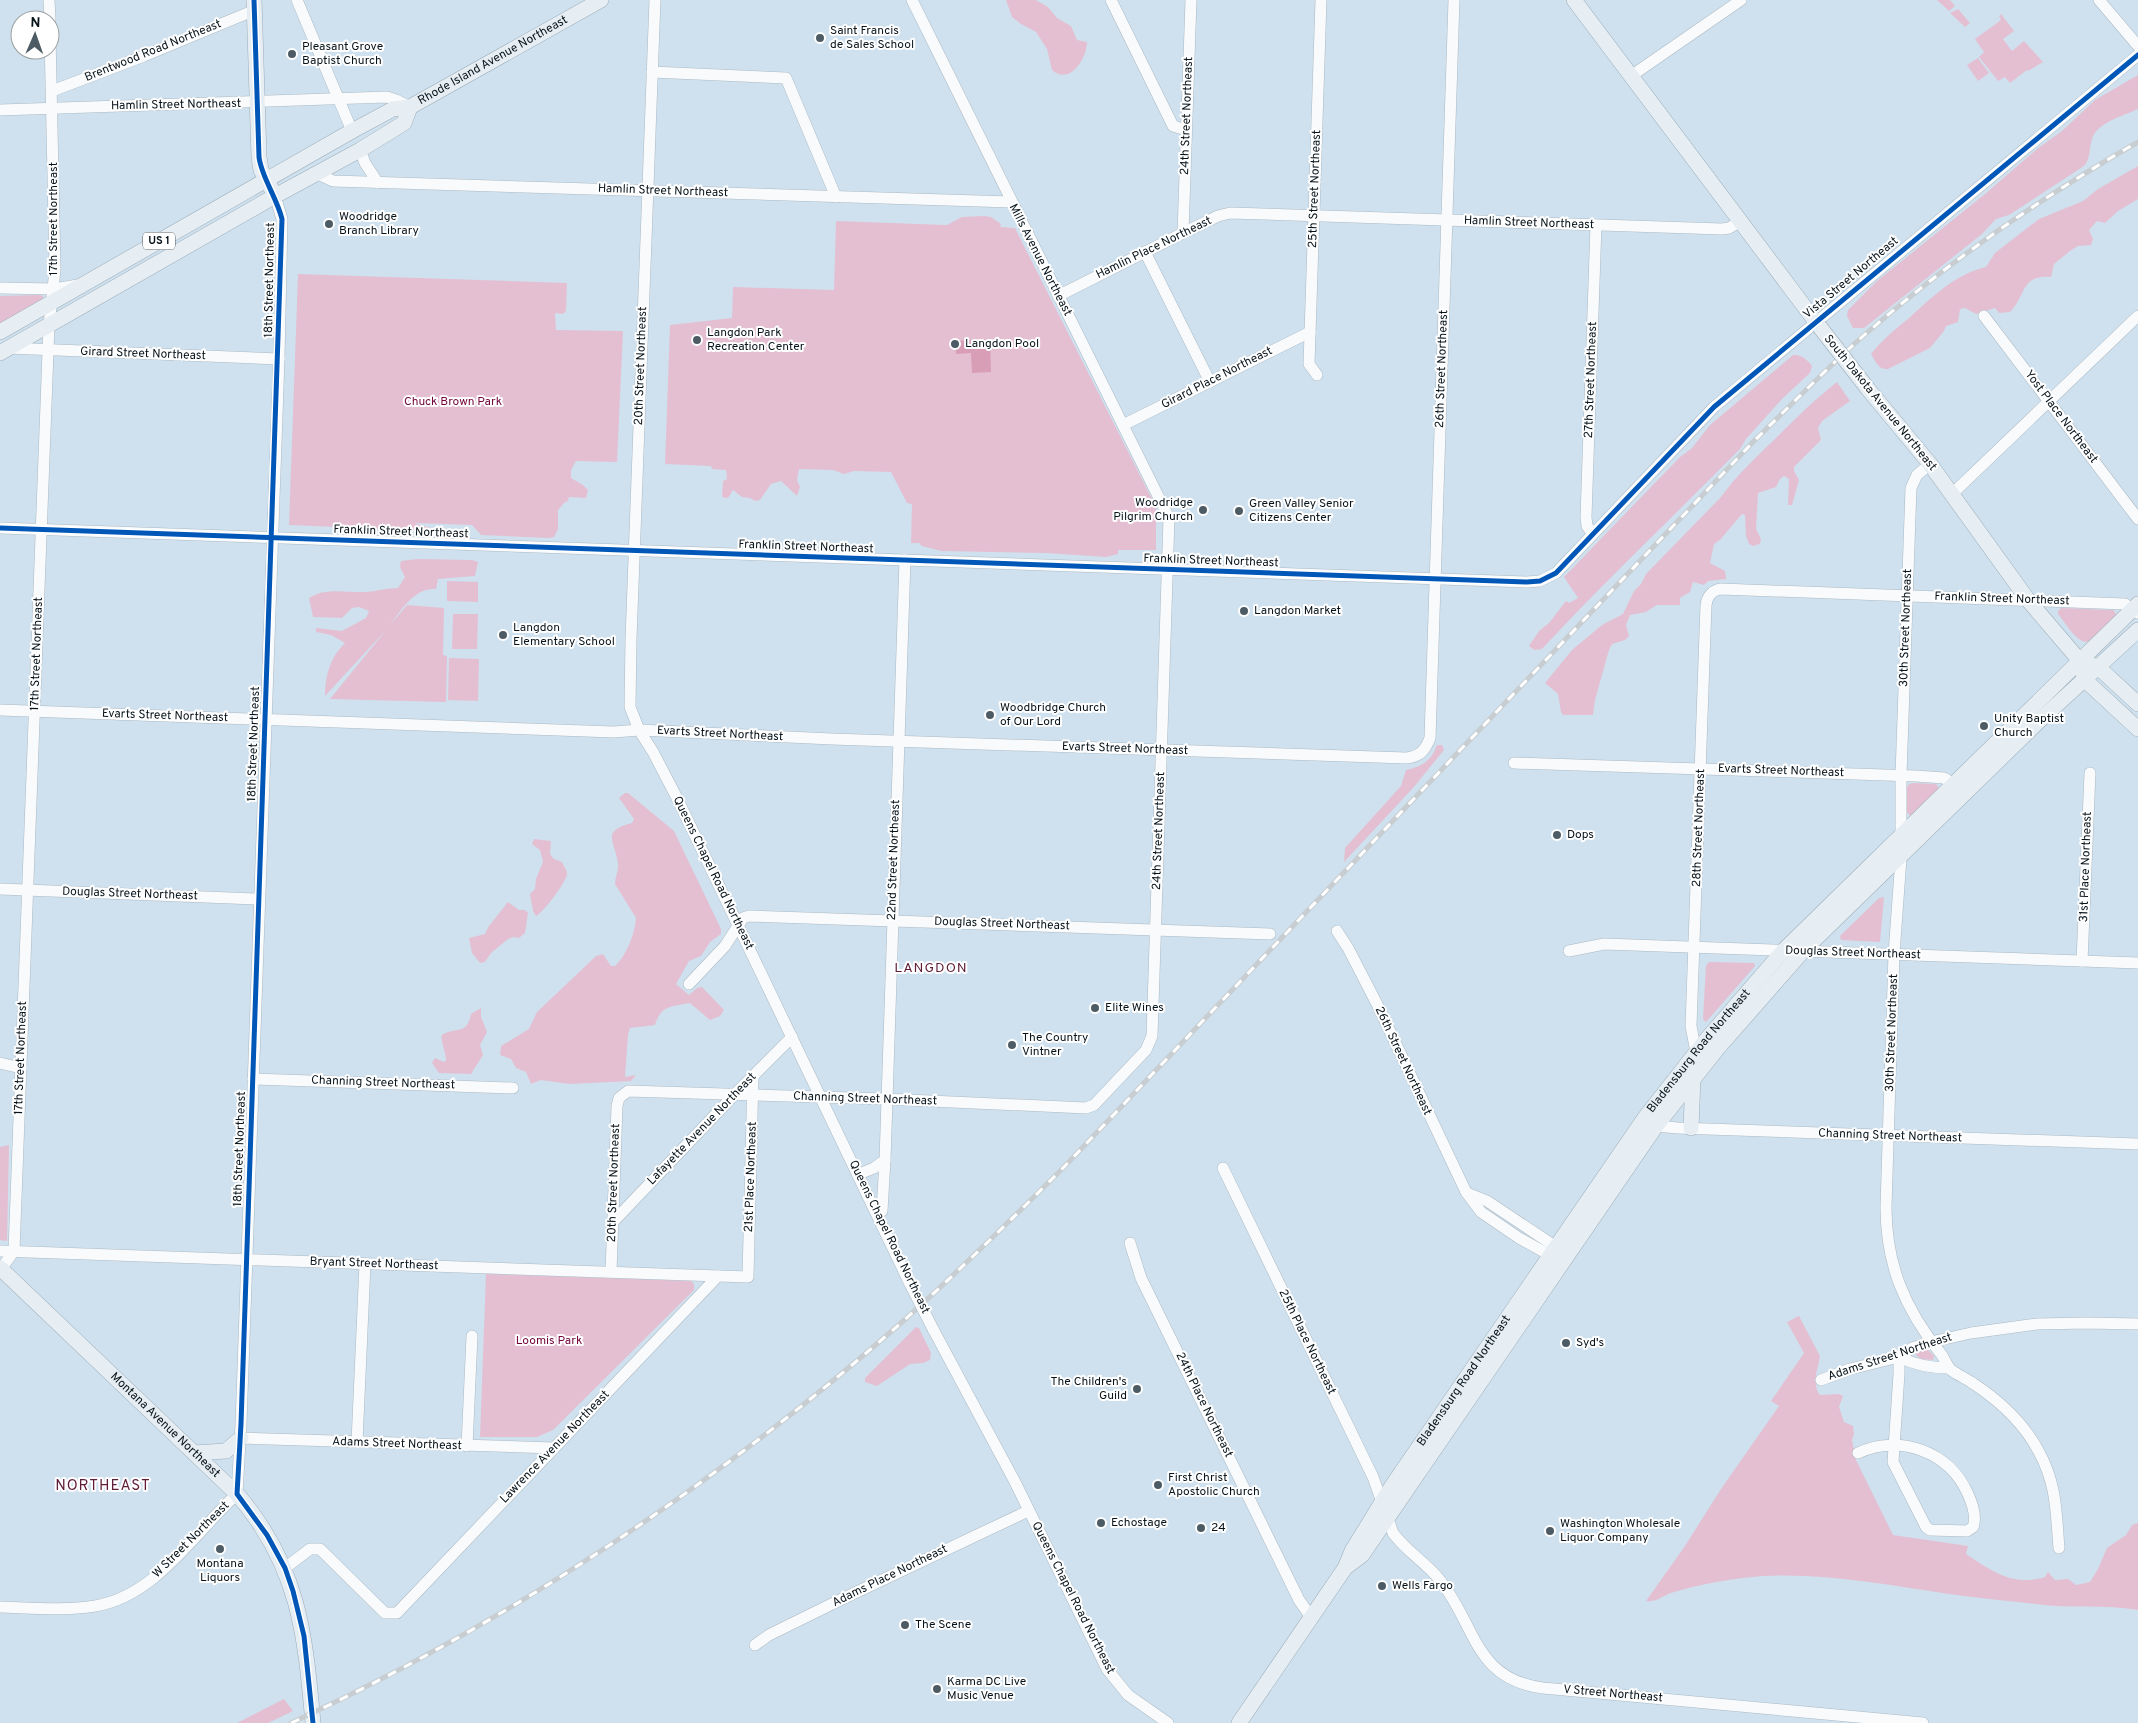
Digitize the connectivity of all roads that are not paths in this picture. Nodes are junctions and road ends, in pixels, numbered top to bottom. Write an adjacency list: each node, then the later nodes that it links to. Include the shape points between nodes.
1 (298, 0): 19 (street)
2 (601, 0): 22 (main road, Rhode Island Avenue Northeast / US 1)
3 (655, 0): 16 (street, 20th Street Northeast)
4 (912, 0): 33 (street, Mills Avenue Northeast)
5 (1190, 0): 24 (street, 24th Street Northeast)
6 (1321, 0): 34 (street, 25th Street Northeast)
7 (1454, 0): 35 (street, 26th Street Northeast)
8 (1574, 0): 17 (main road, South Dakota Avenue Northeast)
9 (1741, 0): 17 (street)
10 (2099, 0): 13 (street)
11 (254, 5): 18 (street, Brentwood Road Northeast, via 144,56); 20 (main road, 18th Street Northeast)
12 (1114, 5): 24 (street, via 1173,126)
13 (2138, 46)
14 (2138, 55): 45 (street, Vista Street Northeast)
15 (51, 60): 18 (street, 17th Street Northeast)
16 (652, 72): 30 (street, 20th Street Northeast); 32 (street, via 786,78)
17 (1631, 76): 36 (main road, South Dakota Avenue Northeast)
18 (52, 91): 21 (street, 17th Street Northeast)
19 (338, 98): 20 (street, Hamlin Street Northeast); 22 (street, Hamlin Street Northeast, via 387,97); 25 (street)
20 (257, 103): 21 (street, Hamlin Street Northeast); 28 (main road, 18th Street Northeast, via 260,165)
21 (52, 108): 23 (street, Hamlin Street Northeast); 41 (street, 17th Street Northeast)
22 (410, 108): 25 (main road, Rhode Island Avenue Northeast / US 1, via 393,109); 26 (main road, Rhode Island Avenue Northeast / US 1, via 404,123)
23 (0, 110)
24 (1186, 130): 38 (street, 24th Street Northeast)
25 (352, 131): 28 (main road, Rhode Island Avenue Northeast / US 1)
26 (360, 150): 27 (main road, Rhode Island Avenue Northeast / US 1); 29 (street)
27 (318, 174): 29 (street, Hamlin Street Northeast, via 333,182); 31 (main road, Rhode Island Avenue Northeast / US 1)
28 (266, 179): 31 (main road, 18th Street Northeast); 41 (main road, Rhode Island Avenue Northeast / US 1, via 85,284)
29 (378, 183): 30 (street, Hamlin Street Northeast)
30 (647, 191): 32 (street, Hamlin Street Northeast); 64 (street, 20th Street Northeast)
31 (275, 196): 46 (main road, Rhode Island Avenue Northeast / US 1); 51 (street, 18th Street Northeast, via 282,219)
32 (836, 197): 33 (street, Hamlin Street Northeast)
33 (1010, 202): 42 (street, Mills Avenue Northeast)
34 (1314, 215): 35 (street, Hamlin Street Northeast); 38 (street, Hamlin Place Northeast, via 1230,213); 48 (street, 25th Street Northeast)
35 (1447, 220): 37 (street, Hamlin Street Northeast); 67 (street, 26th Street Northeast)
36 (1741, 221): 37 (street, Hamlin Street Northeast, via 1722,230); 45 (main road, South Dakota Avenue Northeast)
37 (1596, 225): 62 (street, 27th Street Northeast, via 1586,516)
38 (1183, 233): 39 (street, Hamlin Place Northeast)
39 (1145, 252): 42 (street, Hamlin Place Northeast); 53 (street)
40 (0, 288): 41 (street)
41 (53, 296): 46 (street, 17th Street Northeast); 47 (main road, Rhode Island Avenue Northeast / US 1)
42 (1058, 296): 55 (street, Mills Avenue Northeast)
43 (1984, 316): 54 (street, Yost Place Northeast)
44 (2138, 316): 54 (street)
45 (1817, 324): 56 (main road, South Dakota Avenue Northeast, bridge); 62 (street, Vista Street Northeast, via 1710,410)
46 (49, 325): 49 (main road, Rhode Island Avenue Northeast / US 1); 50 (street, 17th Street Northeast)
47 (0, 332)
48 (1310, 332): 52 (street, 25th Street Northeast, via 1309,364); 53 (street, Girard Place Northeast)
49 (4, 350): 50 (street, Girard Street Northeast)
50 (48, 350): 51 (street, Girard Street Northeast); 61 (street, 17th Street Northeast)
51 (279, 359): 63 (street, 18th Street Northeast)
52 (1316, 375)
53 (1210, 382): 55 (street, Girard Place Northeast)
54 (2050, 402): 57 (street); 59 (street, Yost Place Northeast)
55 (1123, 425): 58 (street, Mills Avenue Northeast)
56 (1930, 464): 57 (main road, South Dakota Avenue Northeast); 69 (street, 30th Street Northeast, via 1917,475 1911,488)
57 (1952, 494): 70 (main road, South Dakota Avenue Northeast)
58 (1169, 518): 66 (street, 24th Street Northeast)
59 (2138, 519)
60 (0, 528): 61 (street, Franklin Street Northeast)
61 (41, 530): 63 (street, Franklin Street Northeast); 78 (street, 17th Street Northeast)
62 (1592, 533): 67 (street, Franklin Street Northeast, via 1556,573 1540,581)
63 (272, 538): 64 (street, Franklin Street Northeast); 79 (street, 18th Street Northeast)
64 (635, 551): 65 (street, Franklin Street Northeast); 81 (street, 20th Street Northeast, via 630,707)
65 (905, 560): 66 (street, Franklin Street Northeast); 83 (street, 22nd Street Northeast)
66 (1168, 570): 67 (street, Franklin Street Northeast); 84 (street, 24th Street Northeast)
67 (1435, 579): 82 (street, 26th Street Northeast)
68 (1714, 592): 69 (street, Franklin Street Northeast, via 1722,589); 86 (street, 28th Street Northeast, via 1706,605)
69 (1908, 596): 70 (street, Franklin Street Northeast); 88 (street, 30th Street Northeast)
70 (2028, 600): 71 (street, Franklin Street Northeast, via 2125,604); 73 (main road, South Dakota Avenue Northeast)
71 (2136, 609): 73 (main road, Bladensburg Road Northeast)
72 (2138, 630): 74 (main road, Bladensburg Road Northeast)
73 (2080, 661): 74 (main road); 75 (main road, South Dakota Avenue Northeast); 89 (main road, Bladensburg Road Northeast)
74 (2098, 667): 75 (main road, Bladensburg Road Northeast); 76 (main road)
75 (2085, 680): 80 (main road); 91 (main road, Bladensburg Road Northeast)
76 (2138, 704)
77 (0, 710): 78 (street, Evarts Street Northeast)
78 (35, 712): 79 (street, Evarts Street Northeast); 93 (street, 17th Street Northeast)
79 (265, 720): 81 (street, Evarts Street Northeast, via 614,732); 94 (street, 18th Street Northeast)
80 (2138, 729)
81 (638, 730): 83 (street, Evarts Street Northeast); 96 (street, Queens Chapel Road Northeast, via 677,798)
82 (1430, 738): 84 (street, Evarts Street Northeast, via 1420,755 1406,758)
83 (898, 741): 84 (street, Evarts Street Northeast); 95 (street, 22nd Street Northeast)
84 (1162, 750): 97 (street, 24th Street Northeast)
85 (1514, 763): 86 (street, Evarts Street Northeast)
86 (1701, 768): 88 (street, Evarts Street Northeast); 100 (street, 28th Street Northeast)
87 (2090, 773): 105 (street, 31st Place Northeast)
88 (1901, 775): 89 (street, Evarts Street Northeast, via 1944,778); 90 (street, 30th Street Northeast)
89 (1955, 785): 90 (main road, Bladensburg Road Northeast)
90 (1901, 838): 91 (street, 30th Street Northeast); 101 (main road, Bladensburg Road Northeast)
91 (1900, 858): 103 (main road, Bladensburg Road Northeast); 104 (street, 30th Street Northeast)
92 (0, 889): 93 (street, Douglas Street Northeast)
93 (28, 890): 94 (street, Douglas Street Northeast); 111 (street, 17th Street Northeast)
94 (259, 898): 114 (street, 18th Street Northeast)
95 (892, 921): 96 (street, Douglas Street Northeast, via 749,916); 97 (street, Douglas Street Northeast); 121 (street, 22nd Street Northeast)
96 (738, 925): 107 (street, via 725,946); 108 (street, Queens Chapel Road Northeast)
97 (1156, 930): 99 (street, Douglas Street Northeast); 119 (street, 24th Street Northeast, via 1151,1041)
98 (1337, 931): 134 (street, 26th Street Northeast, via 1378,1006 1466,1192 1487,1201)
99 (1270, 934)
100 (1694, 947): 101 (street, Douglas Street Northeast); 102 (street, Douglas Street Northeast, via 1604,944); 109 (street, 28th Street Northeast, via 1691,1031 1693,1042)
101 (1784, 950): 103 (street, Douglas Street Northeast); 109 (main road, Bladensburg Road Northeast)
102 (1569, 951)
103 (1803, 951): 104 (street, Douglas Street Northeast); 109 (main road, Bladensburg Road Northeast)
104 (1894, 954): 105 (street, Douglas Street Northeast); 124 (street, 30th Street Northeast)
105 (2082, 960): 106 (street, Douglas Street Northeast)
106 (2138, 963)
107 (689, 984)
108 (792, 1038): 112 (street, Lafayette Avenue Northeast); 120 (street, Queens Chapel Road Northeast)
109 (1702, 1056): 113 (main road, Bladensburg Road Northeast); 122 (main road, Bladensburg Road Northeast)
110 (0, 1063): 111 (street)
111 (21, 1068): 133 (street, 17th Street Northeast)
112 (753, 1076): 117 (street, Lafayette Avenue Northeast); 118 (street, 21st Place Northeast)
113 (1694, 1078): 122 (main road, Bladensburg Road Northeast); 123 (main road)
114 (253, 1079): 115 (street, Channing Street Northeast); 135 (street, 18th Street Northeast)
115 (513, 1088)
116 (622, 1094): 117 (street, Channing Street Northeast); 130 (street, 20th Street Northeast, via 617,1106)
117 (734, 1095): 118 (street, Channing Street Northeast); 130 (street, Lafayette Avenue Northeast)
118 (753, 1095): 120 (street, Channing Street Northeast); 140 (street, 21st Place Northeast)
119 (1104, 1096): 121 (street, Channing Street Northeast, via 1086,1108)
120 (821, 1098): 121 (street, Channing Street Northeast); 128 (street, Queens Chapel Road Northeast)
121 (886, 1099): 126 (street, 22nd Street Northeast)
122 (1650, 1122): 123 (street, Channing Street Northeast); 134 (main road, Bladensburg Road Northeast)
123 (1691, 1128): 124 (street, Channing Street Northeast)
124 (1889, 1136): 125 (street, Channing Street Northeast); 143 (street, 30th Street Northeast, via 1886,1214 1890,1255 1905,1300)
125 (2138, 1144)
126 (885, 1160): 128 (street); 129 (street, 22nd Street Northeast)
127 (1223, 1168): 156 (street, 25th Place Northeast)
128 (859, 1174): 157 (street, Queens Chapel Road Northeast, bridge, via 910,1284)
129 (882, 1210)
130 (613, 1222): 138 (street, 20th Street Northeast)
131 (1130, 1243): 163 (street, 24th Place Northeast, via 1142,1278 1299,1600)
132 (0, 1250): 133 (street, Bryant Street Northeast)
133 (14, 1251): 135 (street, Bryant Street Northeast); 137 (street)
134 (1560, 1255): 146 (main road, Bladensburg Road Northeast)
135 (247, 1260): 136 (street, Bryant Street Northeast); 148 (street, 18th Street Northeast)
136 (364, 1264): 138 (street, Bryant Street Northeast); 149 (street)
137 (1, 1268): 153 (main road, Montana Avenue Northeast)
138 (611, 1272): 139 (street, Bryant Street Northeast)
139 (718, 1276): 140 (street, Bryant Street Northeast); 152 (street, Lawrence Avenue Northeast)
140 (748, 1277)
141 (2138, 1324): 143 (street, Adams Street Northeast, via 2023,1325)
142 (472, 1336): 151 (street)
143 (1931, 1342): 144 (street, Adams Street Northeast, via 1912,1348); 145 (street, 30th Street Northeast)
144 (1899, 1357): 145 (street, via 1918,1365); 147 (street, Adams Street Northeast); 150 (street)
145 (1950, 1368): 159 (street, 30th Street Northeast, via 2008,1410 2034,1442 2053,1488)
146 (1480, 1371): 156 (main road, Bladensburg Road Northeast); 158 (main road, Bladensburg Road Northeast)
147 (1821, 1380)
148 (241, 1438): 149 (street, Adams Street Northeast); 153 (main road, via 226,1451); 155 (street, 18th Street Northeast)
149 (357, 1442): 151 (street, Adams Street Northeast)
150 (1896, 1445): 150 (street, via 1920,1448 1934,1454 1957,1475 1971,1501 1975,1524 1971,1530 1930,1530 1926,1527 1893,1462); 154 (street)
151 (467, 1446): 152 (street, Adams Street Northeast)
152 (554, 1448): 160 (street, Lawrence Avenue Northeast, via 400,1611 390,1615 382,1610 320,1550 310,1549)
153 (194, 1453): 155 (main road, Montana Avenue Northeast)
154 (1858, 1453)
155 (237, 1494): 160 (main road, Montana Avenue Northeast, via 261,1525); 162 (street, W Street Northeast, via 155,1578 130,1594 84,1608)
156 (1382, 1501): 158 (street, 25th Place Northeast); 161 (main road, Bladensburg Road Northeast)
157 (1028, 1511): 164 (street, Adams Place Northeast, via 850,1595); 166 (street, Queens Chapel Road Northeast, via 1106,1670 1128,1695)
158 (1388, 1517): 161 (main road, Bladensburg Road Northeast, via 1362,1555); 168 (street, V Street Northeast, via 1398,1540 1422,1560 1447,1590 1482,1654 1514,1681 1543,1688)
159 (2059, 1548)
160 (285, 1568): 165 (main road, Montana Avenue Northeast, via 303,1631)
161 (1345, 1568): 163 (main road, Bladensburg Road Northeast)
162 (0, 1607)
163 (1311, 1617): 167 (main road, Bladensburg Road Northeast)
164 (755, 1645)
165 (313, 1723)
166 (1168, 1723)
167 (1239, 1723)
168 (1923, 1723)

